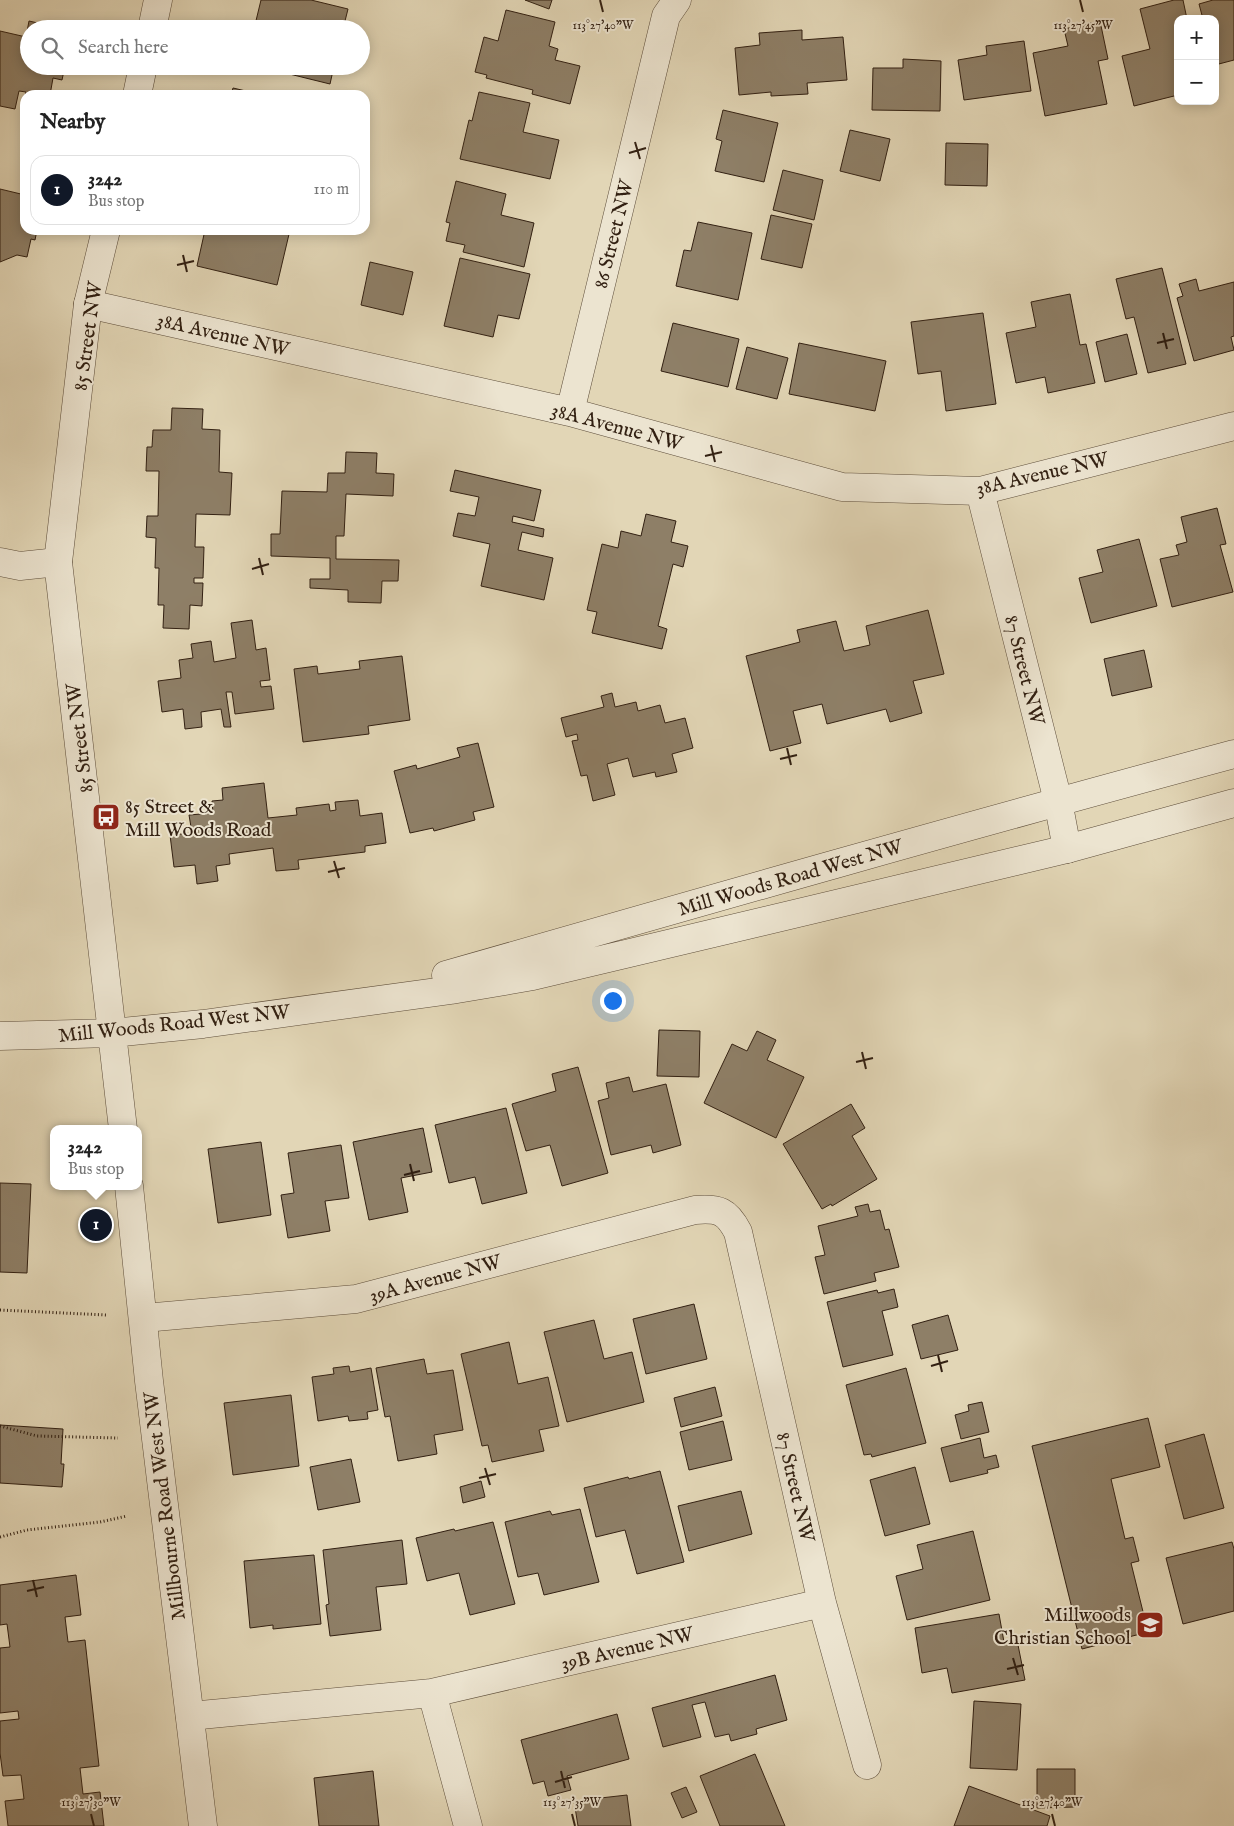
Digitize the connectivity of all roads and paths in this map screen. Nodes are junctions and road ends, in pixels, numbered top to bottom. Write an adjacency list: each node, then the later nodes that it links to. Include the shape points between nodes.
1 (158, 0): 3 (street)
2 (677, 0): 8 (street, 86 Street NW, via 666,16)
3 (154, 20)
4 (141, 75): 5 (street)
5 (137, 90)
6 (105, 235): 7 (street, 85 Street NW)
7 (88, 304): 8 (street, 38A Avenue NW); 12 (street, 85 Street NW)
8 (570, 412): 10 (street, 38A Avenue NW, via 842,488)
9 (1234, 426): 10 (street, 38A Avenue NW)
10 (980, 491): 14 (street, 87 Street NW)
11 (0, 562): 12 (street, via 20,566)
12 (58, 562): 18 (street, 85 Street NW)
13 (1234, 754): 14 (street, Mill Woods Road West NW)
14 (1058, 801): 16 (street, 87 Street NW); 17 (street, Mill Woods Road West NW)
15 (1234, 803): 16 (street, Mill Woods Road West NW)
16 (1067, 849): 17 (street, Mill Woods Road West NW, via 533,976)
17 (347, 1004): 18 (street, Mill Woods Road West NW)
18 (112, 1033): 19 (street, Mill Woods Road West NW); 20 (street)
19 (0, 1036)
20 (123, 1125)
21 (129, 1190): 25 (street, Millbourne Road West NW)
22 (722, 1211): 25 (street, 39A Avenue NW, via 695,1210 356,1298); 30 (street, 87 Street NW, via 738,1232)
23 (0, 1310): 24 (path)
24 (106, 1315)
25 (144, 1318): 32 (street, Millbourne Road West NW)
26 (0, 1426): 27 (path, via 37,1436)
27 (118, 1438)
28 (127, 1516): 29 (path, via 27,1530)
29 (0, 1537)
30 (822, 1603): 31 (street, 39B Avenue NW); 33 (street, 87 Street NW)
31 (432, 1693): 32 (street, 39B Avenue NW); 35 (street)
32 (190, 1716): 34 (street, Millbourne Road West NW)
33 (867, 1765)
34 (203, 1826)
35 (468, 1826)

